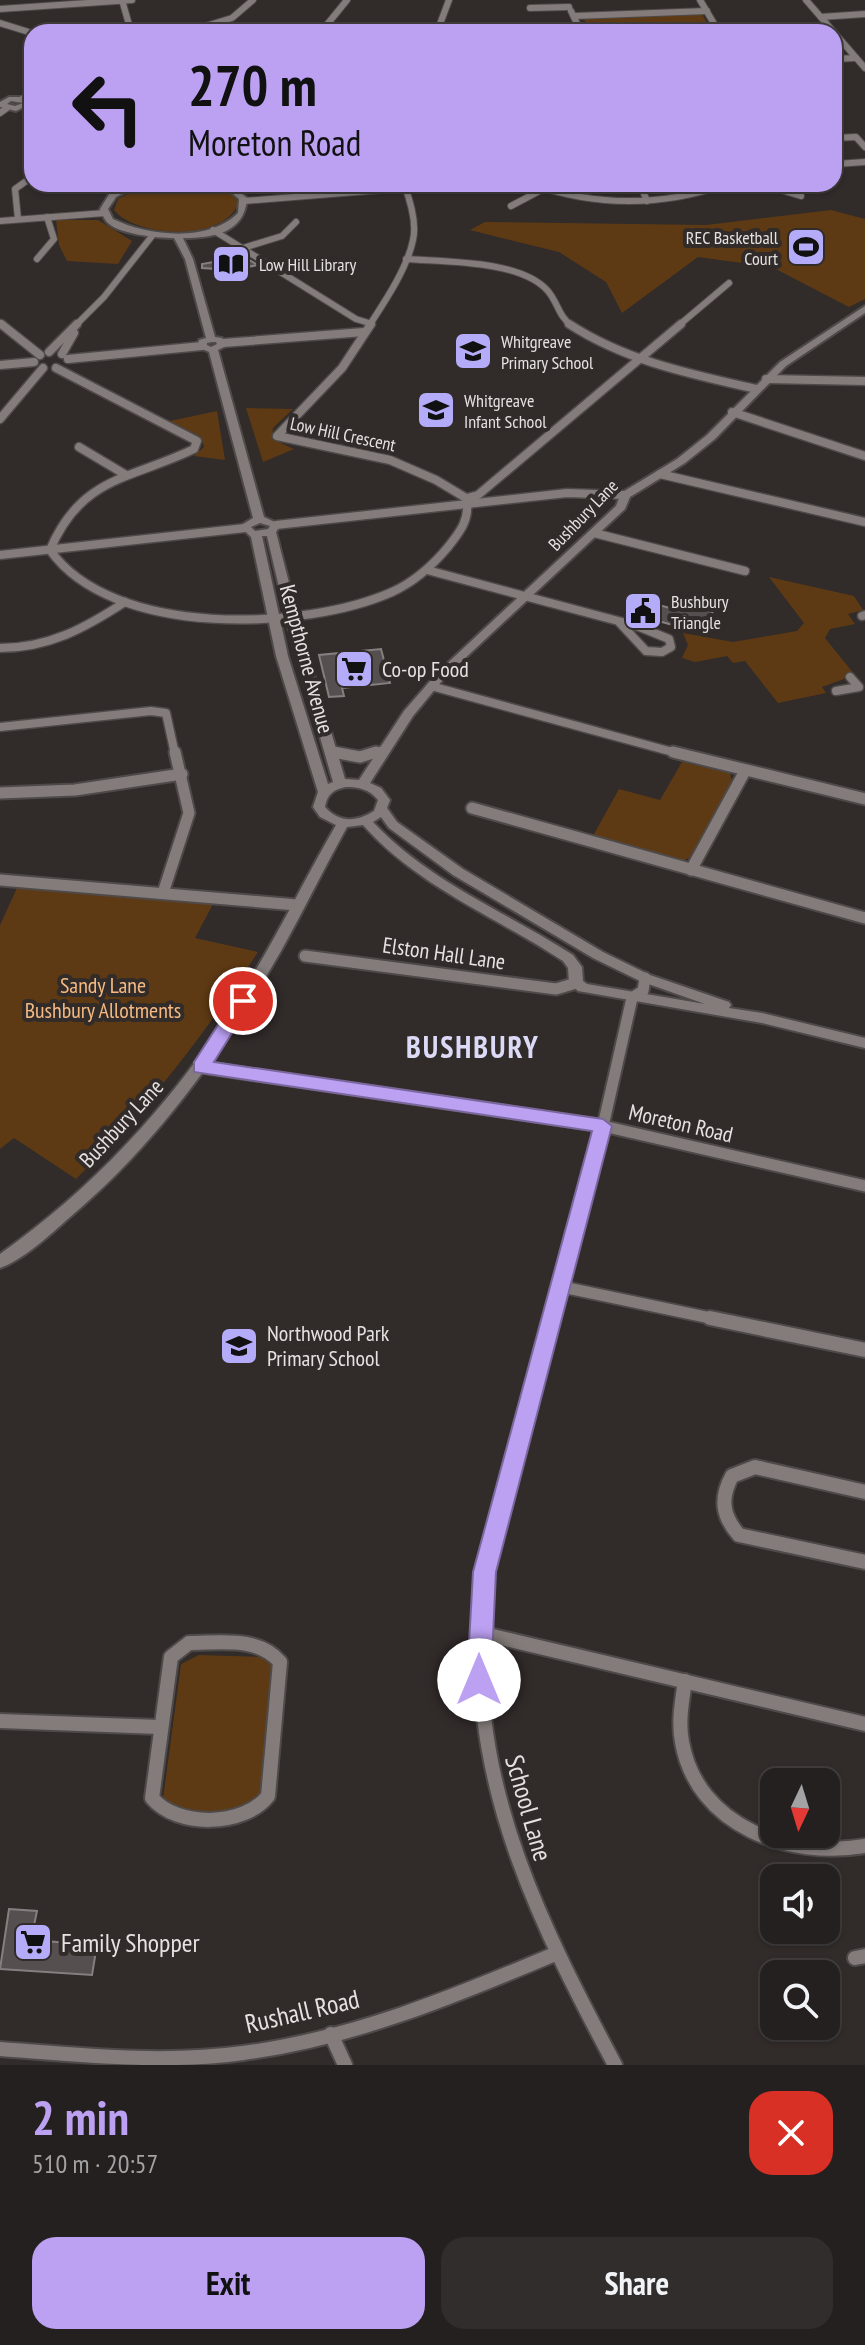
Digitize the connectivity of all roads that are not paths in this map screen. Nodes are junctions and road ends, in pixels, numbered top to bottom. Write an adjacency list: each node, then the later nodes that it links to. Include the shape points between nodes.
1 (122, 0): 2 (street); 10 (street); 16 (street)
2 (132, 0)
3 (253, 0): 17 (street)
4 (347, 0): 18 (street)
5 (449, 0): 19 (street)
6 (700, 0): 11 (street)
7 (806, 0): 14 (street)
8 (568, 3): 9 (street); 13 (street)
9 (530, 8)
10 (0, 9)
11 (707, 11): 13 (street); 21 (street)
12 (865, 14): 14 (street)
13 (574, 16): 20 (street)
14 (821, 17): 22 (street)
15 (0, 23): 23 (street)
16 (129, 24)
17 (213, 24)
18 (328, 24)
19 (440, 24)
20 (578, 24)
21 (714, 24)
22 (827, 24)
23 (24, 30)
24 (842, 42): 25 (street)
25 (856, 58): 26 (street); 27 (street)
26 (842, 59)
27 (865, 68)
28 (0, 94): 30 (street)
29 (24, 103): 30 (street)
30 (4, 106)
31 (842, 138): 32 (street, via 856,137)
32 (865, 147)
33 (865, 162): 34 (street)
34 (842, 164)
35 (24, 183): 51 (street, via 15,189)
36 (119, 192): 49 (street)
37 (239, 192): 46 (street)
38 (341, 192): 46 (street)
39 (406, 192): 63 (street, via 414,239)
40 (537, 192): 48 (street)
41 (556, 192): 47 (street)
42 (643, 192): 47 (street)
43 (701, 192): 47 (street)
44 (788, 192): 45 (street)
45 (801, 196)
46 (244, 201): 54 (street, via 241,215)
47 (647, 201)
48 (511, 206)
49 (105, 213): 50 (street); 58 (street, via 121,228)
50 (47, 217): 51 (street); 61 (street, via 54,239)
51 (18, 219): 52 (street)
52 (0, 221)
53 (296, 222): 55 (street)
54 (213, 230): 57 (street); 60 (street)
55 (287, 231): 56 (street); 60 (street)
56 (300, 233)
57 (193, 235): 59 (street); 62 (street)
58 (152, 236): 59 (street); 69 (street)
59 (178, 237): 62 (street)
60 (243, 248): 66 (street)
61 (37, 259)
62 (189, 259): 72 (street)
63 (406, 259): 68 (street); 76 (street, via 485,265 529,277 547,290 569,326)
64 (729, 283): 76 (street)
65 (865, 309): 80 (street, Bushbury Lane)
66 (356, 319): 68 (street); 70 (street)
67 (0, 323): 74 (street)
68 (369, 323): 71 (street)
69 (78, 325): 74 (street); 75 (street)
70 (349, 331): 71 (street); 72 (street)
71 (364, 332): 90 (street, Low Hill Crescent, via 342,368 277,436 390,460 437,478)
72 (216, 344): 73 (street); 91 (street)
73 (202, 346): 75 (street)
74 (41, 356): 75 (street); 77 (street); 78 (street)
75 (65, 356): 79 (street)
76 (638, 360): 82 (street); 90 (street)
77 (0, 365)
78 (43, 368): 79 (street); 84 (street)
79 (56, 368): 88 (street, via 197,441 187,453)
80 (766, 379): 81 (street); 82 (street, Bushbury Lane)
81 (865, 381)
82 (756, 389): 83 (street, Bushbury Lane)
83 (732, 412): 86 (street); 87 (street, Bushbury Lane, via 711,437)
84 (0, 419)
85 (79, 447): 88 (street)
86 (865, 456)
87 (660, 474): 89 (street, Bushbury Lane); 92 (street)
88 (126, 475): 96 (street, via 73,509)
89 (625, 495): 90 (street, via 567,493); 95 (street, Bushbury Lane, via 621,507)
90 (468, 501): 93 (street); 98 (street, via 452,546)
91 (259, 519): 93 (street); 94 (street, via 248,522)
92 (865, 522)
93 (273, 528): 94 (street); 102 (street, Kempthorne Avenue)
94 (250, 531): 96 (street); 103 (street, Kempthorne Avenue)
95 (594, 533): 99 (street); 100 (street, Bushbury Lane)
96 (50, 550): 97 (street); 101 (street, via 70,573)
97 (0, 555)
98 (427, 570): 100 (street); 102 (street, via 378,597)
99 (745, 571)
100 (524, 598): 104 (street); 107 (street, Bushbury Lane)
101 (125, 602): 103 (street, via 212,621); 105 (street, via 67,638 34,647)
102 (292, 621): 103 (street); 112 (street, Kempthorne Avenue)
103 (274, 622): 117 (street, Kempthorne Avenue)
104 (619, 622): 104 (street, via 661,634 671,647 646,651)
105 (0, 648)
106 (850, 677): 108 (street)
107 (431, 686): 111 (street, Bushbury Lane); 113 (street)
108 (862, 688): 109 (street)
109 (836, 691)
110 (0, 727): 114 (street, via 161,710 167,715)
111 (383, 750): 112 (street, via 360,757); 116 (street, Bushbury Lane)
112 (331, 752): 115 (street, Kempthorne Avenue)
113 (745, 771): 119 (street); 124 (street)
114 (182, 774): 118 (street, via 75,790); 126 (street, via 189,813)
115 (340, 784): 116 (street); 117 (street)
116 (363, 784): 121 (street, via 382,795)
117 (324, 792): 123 (street, via 321,811)
118 (0, 793)
119 (865, 799)
120 (472, 808): 124 (street)
121 (382, 809): 122 (street); 129 (street, Elston Hall Lane, via 393,825 458,872)
122 (366, 821): 123 (street); 131 (street, Elston Hall Lane, via 376,835 442,882 556,950)
123 (343, 823): 127 (street, Bushbury Lane)
124 (691, 870): 128 (street)
125 (0, 880): 126 (street)
126 (163, 893): 127 (street)
127 (297, 905): 137 (street, Bushbury Lane)
128 (865, 918)
129 (598, 955): 131 (street); 132 (street, Elston Hall Lane)
130 (305, 956): 133 (street, Elston Hall Lane, via 556,989)
131 (575, 967): 133 (street)
132 (645, 978): 134 (street, via 643,991); 135 (street, Elston Hall Lane)
133 (576, 983): 134 (street, Elston Hall Lane)
134 (632, 998): 135 (street, Elston Hall Lane); 138 (street, School Lane)
135 (762, 1018): 136 (street, Elston Hall Lane)
136 (865, 1043)
137 (201, 1067): 138 (street, Moreton Road); 140 (street, Bushbury Lane, via 139,1141 49,1230)
138 (603, 1126): 139 (street, Moreton Road); 141 (street, School Lane)
139 (865, 1186)
140 (0, 1262)
141 (558, 1286): 142 (street); 145 (street, School Lane, via 485,1572)
142 (865, 1350)
143 (865, 1492): 144 (street, via 755,1467 732,1476 723,1513 739,1535)
144 (865, 1562)
145 (480, 1633): 146 (street); 151 (street, School Lane, via 483,1726 496,1787 512,1845)
146 (685, 1681): 148 (street); 150 (street, via 683,1749 700,1784 727,1816 755,1836 802,1850)
147 (0, 1721): 149 (street)
148 (865, 1724)
149 (159, 1727): 149 (street, via 152,1798 162,1810 171,1815 244,1817 256,1810 268,1796 280,1662 276,1655 260,1646 183,1646 171,1657)
150 (865, 1846)
151 (555, 1954): 152 (street, Rushall Road, via 452,1997); 155 (street, School Lane)
152 (331, 2034): 153 (street, Rushall Road, via 272,2050 178,2057); 154 (street)
153 (0, 2049)
154 (345, 2065)
155 (615, 2065)

